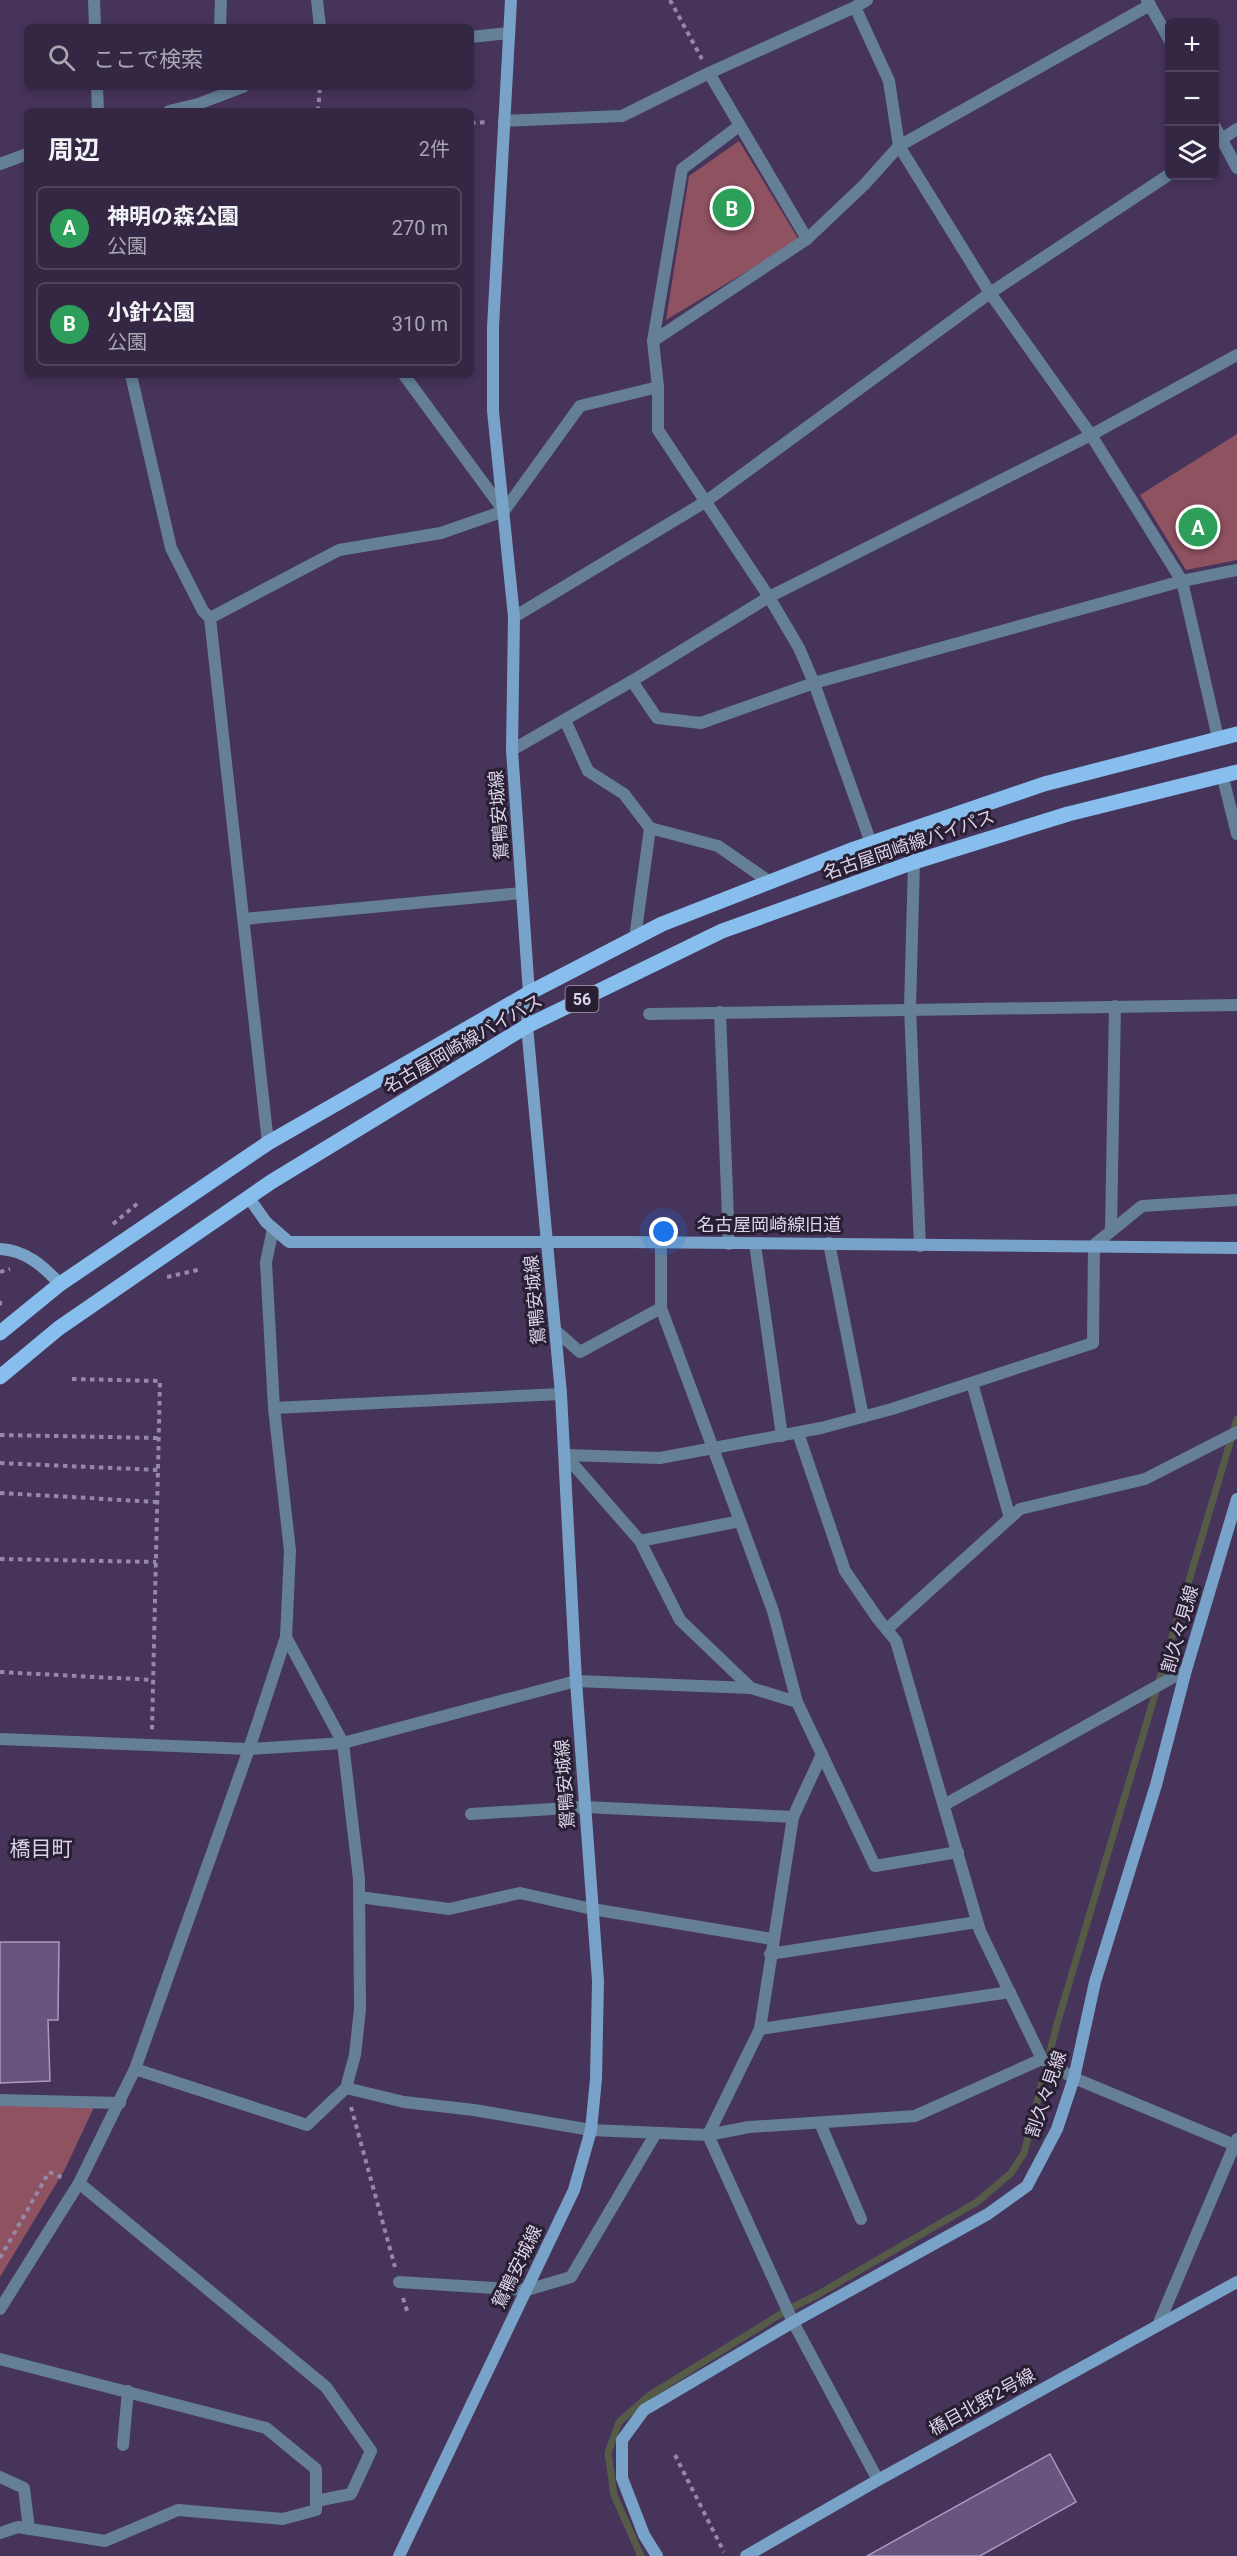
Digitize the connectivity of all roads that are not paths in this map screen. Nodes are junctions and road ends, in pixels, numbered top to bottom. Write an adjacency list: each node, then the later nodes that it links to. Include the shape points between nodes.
1 (94, 0): 8 (street)
2 (221, 0): 9 (street)
3 (317, 0): 10 (street)
4 (511, 0): 12 (street, 鴛鴨安城線)
5 (867, 0): 7 (street)
6 (1149, 2): 11 (street); 24 (street)
7 (855, 8): 14 (street); 24 (street, via 888,81)
8 (95, 24)
9 (220, 24)
10 (320, 24)
11 (1165, 32)
12 (508, 33): 13 (street); 19 (street, 鴛鴨安城線)
13 (474, 37)
14 (709, 73): 19 (street, via 622,116); 20 (street)
15 (97, 90): 18 (street)
16 (218, 91): 17 (street)
17 (199, 107)
18 (98, 108)
19 (504, 121): 38 (street, 鴛鴨安城線, via 493,327 493,411)
20 (739, 126): 29 (street); 31 (street, via 682,169)
21 (1237, 129): 22 (street)
22 (1219, 140)
23 (1219, 142): 27 (street)
24 (899, 146): 29 (street); 30 (street)
25 (24, 155): 26 (street)
26 (0, 164)
27 (1237, 168)
28 (1165, 177): 30 (street)
29 (807, 239): 31 (street)
30 (990, 293): 36 (street); 37 (street)
31 (653, 341): 35 (street)
32 (1237, 355): 36 (street)
33 (132, 378): 43 (street, via 171,548 202,611)
34 (406, 378): 38 (street)
35 (658, 387): 37 (street, via 658,430); 38 (street, via 580,406)
36 (1090, 435): 40 (street); 41 (street)
37 (705, 502): 41 (street); 42 (street)
38 (504, 511): 42 (street, 鴛鴨安城線); 43 (street, via 441,533 339,550)
39 (1237, 570): 40 (street)
40 (1182, 581): 45 (street); 48 (street)
41 (769, 597): 44 (street); 45 (street)
42 (514, 617): 49 (street, 鴛鴨安城線)
43 (210, 618): 57 (street)
44 (633, 681): 45 (street, via 657,718 701,723); 46 (street)
45 (814, 683): 53 (street)
46 (565, 720): 49 (street); 51 (street, via 588,771 624,794)
47 (1237, 734): 48 (main road, 名古屋岡崎線バイパス / 56)
48 (1218, 738): 53 (main road, 名古屋岡崎線バイパス / 56, via 1044,784)
49 (512, 750): 56 (street, 鴛鴨安城線)
50 (1230, 773): 52 (street); 54 (main road, 名古屋岡崎線バイパス / 56, via 1068,814)
51 (650, 828): 55 (street, via 718,846); 58 (street)
52 (1237, 834)
53 (871, 843): 55 (main road, 名古屋岡崎線バイパス / 56)
54 (914, 862): 62 (street); 65 (main road, 名古屋岡崎線バイパス / 56, via 722,931)
55 (770, 882): 58 (main road, 名古屋岡崎線バイパス / 56, via 662,924)
56 (522, 893): 57 (street); 59 (street, 鴛鴨安城線)
57 (244, 920): 66 (street)
58 (635, 939): 59 (main road, 名古屋岡崎線バイパス / 56)
59 (529, 993): 65 (street, 鴛鴨安城線); 66 (main road, 名古屋岡崎線バイパス / 56)
60 (1237, 1005): 61 (street)
61 (1115, 1006): 62 (street); 70 (street)
62 (910, 1008): 63 (street); 77 (street)
63 (720, 1012): 64 (street); 74 (street)
64 (649, 1014)
65 (527, 1026): 67 (main road, 名古屋岡崎線バイパス / 56); 72 (street, 鴛鴨安城線)
66 (268, 1143): 80 (main road, 名古屋岡崎線バイパス / 56)
67 (249, 1198): 69 (street, 名古屋岡崎線旧道); 84 (main road, 名古屋岡崎線バイパス / 56, via 59,1328)
68 (1237, 1200): 70 (street, via 1143,1206)
69 (273, 1229): 72 (street, 名古屋岡崎線旧道, via 289,1242); 87 (street, via 266,1262)
70 (1111, 1231): 76 (street)
71 (661, 1242): 72 (street, 名古屋岡崎線旧道); 74 (street, 名古屋岡崎線旧道); 81 (street)
72 (548, 1243): 82 (street, 鴛鴨安城線)
73 (829, 1243): 75 (street, 名古屋岡崎線旧道); 77 (street, 名古屋岡崎線旧道); 88 (street)
74 (729, 1244): 75 (street, 名古屋岡崎線旧道)
75 (755, 1244): 91 (street)
76 (1094, 1245): 77 (street, 名古屋岡崎線旧道); 78 (street, 名古屋岡崎線旧道); 85 (street, via 1093,1343)
77 (920, 1246)
78 (1237, 1248)
79 (0, 1249): 80 (street, via 41,1264)
80 (60, 1284): 83 (main road, 名古屋岡崎線バイパス / 56)
81 (661, 1308): 82 (street, via 580,1352); 92 (street)
82 (556, 1331): 86 (street, 鴛鴨安城線)
83 (0, 1333)
84 (0, 1377)
85 (972, 1383): 88 (street); 95 (street)
86 (561, 1394): 87 (street); 93 (street, 鴛鴨安城線)
87 (274, 1408): 99 (street, via 290,1551)
88 (863, 1417): 90 (street)
89 (1237, 1432): 95 (street, via 1145,1479 1020,1509)
90 (798, 1433): 91 (street); 98 (street, via 845,1571)
91 (782, 1436): 92 (street)
92 (712, 1449): 93 (street, via 660,1458); 96 (street)
93 (566, 1455): 97 (street); 101 (street, 鴛鴨安城線)
94 (1237, 1499): 100 (street, 割久々見線)
95 (1010, 1518): 98 (street)
96 (740, 1521): 97 (street); 103 (street, via 772,1611)
97 (640, 1541): 102 (street, via 680,1620)
98 (887, 1629): 108 (street, via 896,1641)
99 (286, 1636): 105 (street); 106 (street)
100 (1186, 1670): 108 (street); 122 (street, 割久々見線, via 1156,1785 1095,1982)
101 (576, 1681): 102 (street); 105 (street); 109 (street, 鴛鴨安城線)
102 (751, 1688): 103 (street)
103 (797, 1702): 107 (street)
104 (0, 1739): 106 (street)
105 (343, 1743): 106 (street); 113 (street)
106 (249, 1749): 121 (street)
107 (822, 1755): 111 (street); 112 (street, via 875,1866)
108 (944, 1804): 112 (street)
109 (585, 1807): 110 (street); 111 (street); 114 (street, 鴛鴨安城線)
110 (471, 1814)
111 (793, 1817): 116 (street)
112 (958, 1852): 115 (street)
113 (358, 1896): 114 (street, via 449,1909 520,1893); 123 (street, via 360,2008 355,2055)
114 (592, 1909): 116 (street); 127 (street, 鴛鴨安城線, via 598,1982)
115 (977, 1922): 117 (street); 118 (street)
116 (772, 1940): 117 (street)
117 (770, 1954): 119 (street)
118 (1010, 1992): 119 (street); 120 (street)
119 (760, 2029): 129 (street)
120 (1042, 2059): 122 (street); 126 (street, via 915,2116)
121 (135, 2069): 123 (street, via 307,2125); 125 (street)
122 (1074, 2078): 130 (street); 137 (street, 割久々見線, via 1057,2129 1027,2186 988,2214)
123 (346, 2088): 127 (street, via 404,2102)
124 (0, 2100): 125 (street)
125 (120, 2103): 131 (street)
126 (820, 2123): 129 (street, via 749,2127); 132 (street)
127 (591, 2130): 128 (street); 135 (street, 鴛鴨安城線, via 574,2190)
128 (656, 2133): 129 (street); 135 (street, via 571,2277)
129 (708, 2135): 137 (street)
130 (1236, 2144): 138 (street)
131 (79, 2183): 136 (street); 144 (street, via 326,2387 371,2451 351,2494)
132 (861, 2219)
133 (399, 2282): 135 (street)
134 (1237, 2282): 138 (street, 橋目北野2号線)
135 (526, 2290): 147 (street, 鴛鴨安城線)
136 (0, 2309)
137 (793, 2322): 143 (street); 148 (street, 割久々見線, via 644,2410 622,2440 622,2478 644,2535)
138 (1158, 2325): 143 (street, 橋目北野2号線)
139 (0, 2359): 140 (street)
140 (128, 2391): 141 (street); 144 (street, via 266,2428 316,2469)
141 (123, 2445)
142 (0, 2477): 145 (street, via 24,2488)
143 (878, 2480): 149 (street, 橋目北野2号線)
144 (316, 2500): 145 (street, via 316,2510 283,2519 178,2510 105,2541)
145 (29, 2529): 146 (street, via 18,2527)
146 (0, 2533)
147 (399, 2556)
148 (657, 2556)
149 (746, 2556)

